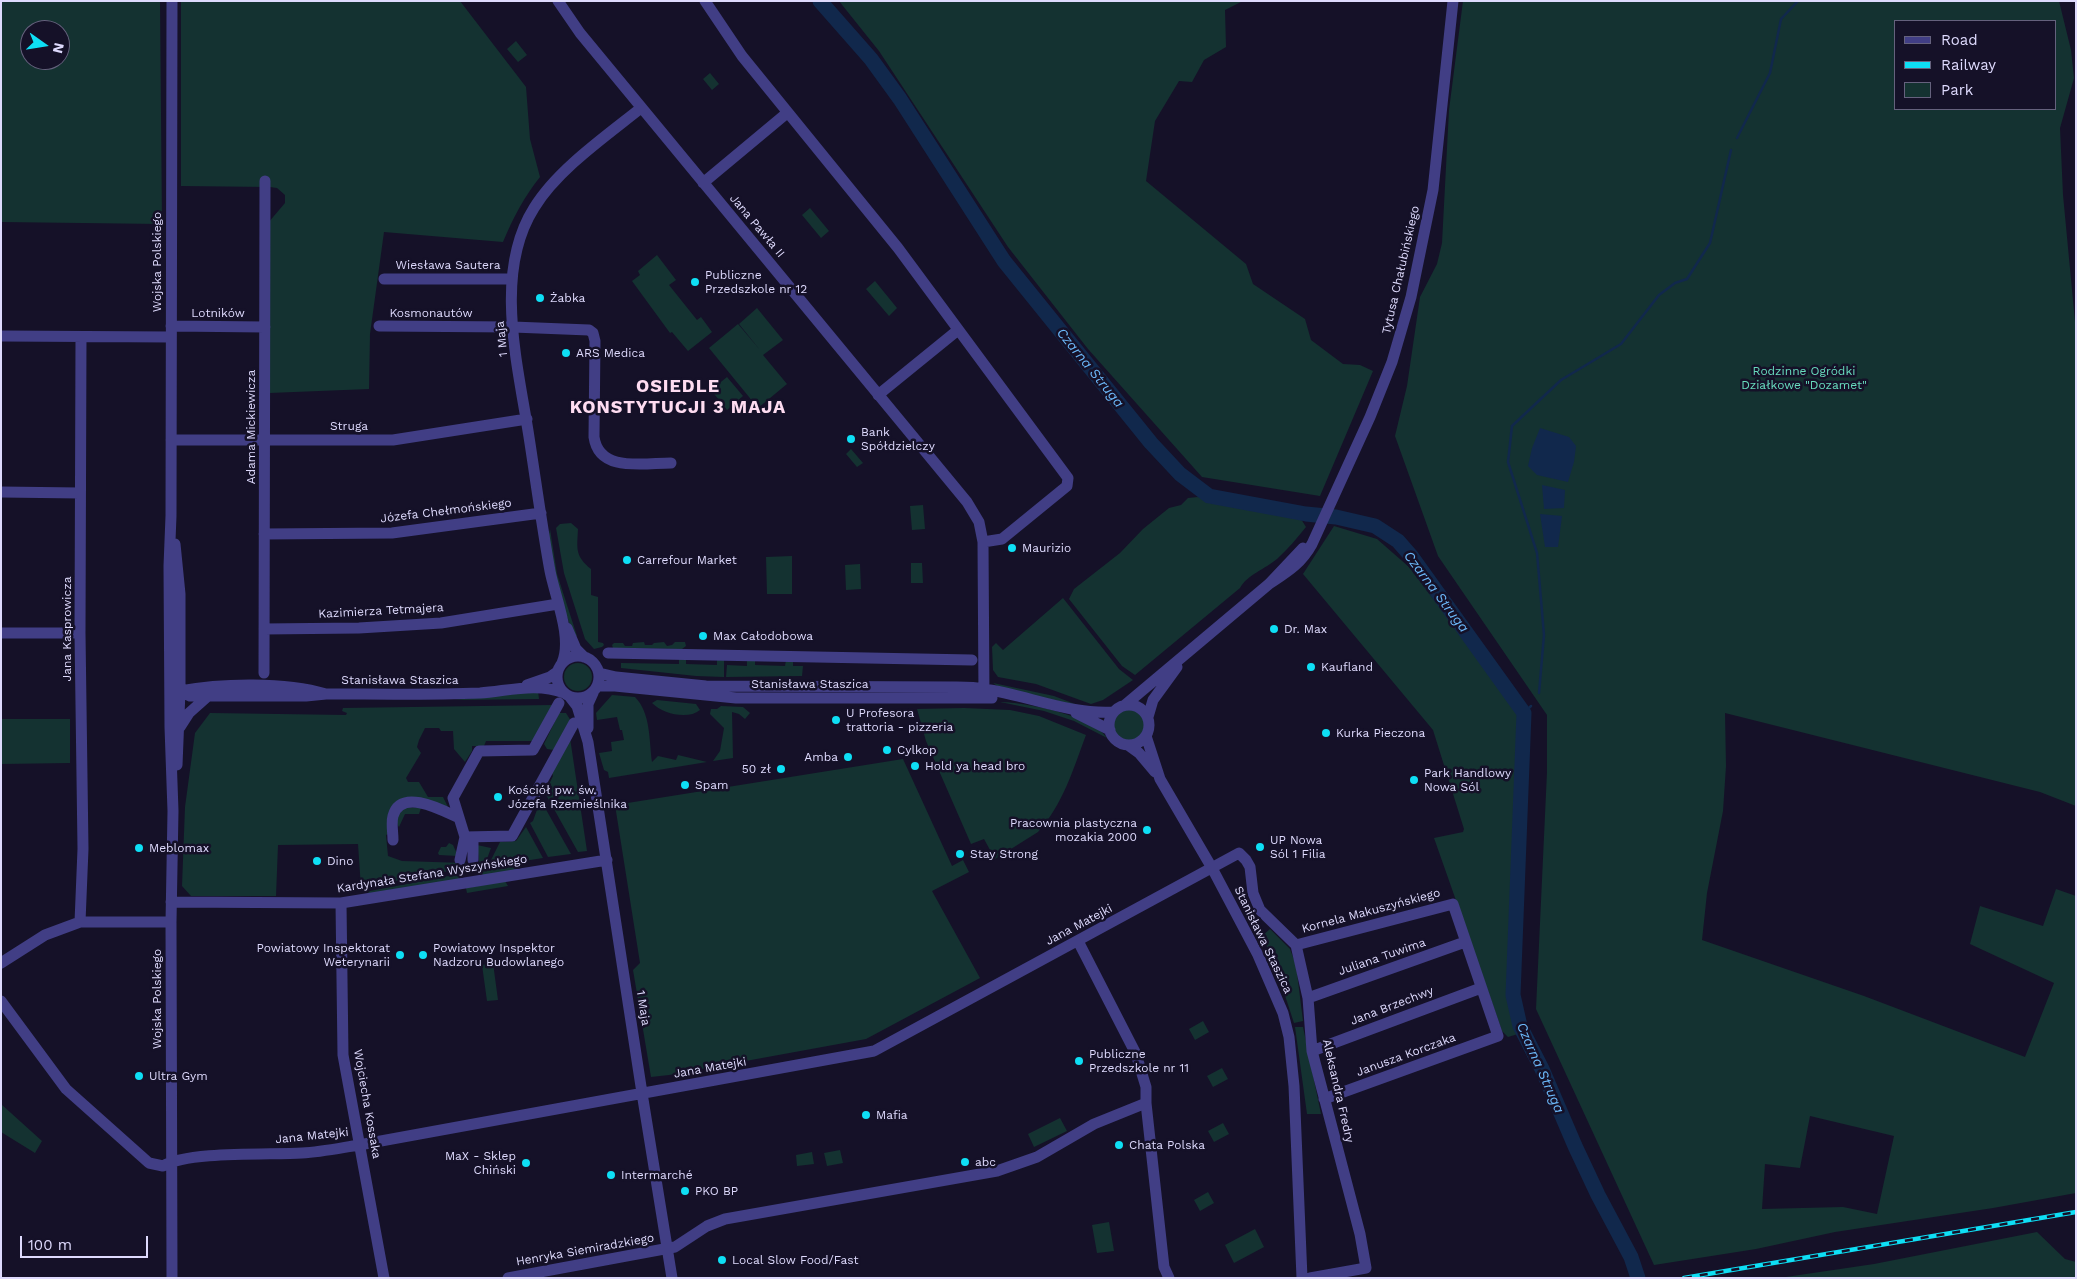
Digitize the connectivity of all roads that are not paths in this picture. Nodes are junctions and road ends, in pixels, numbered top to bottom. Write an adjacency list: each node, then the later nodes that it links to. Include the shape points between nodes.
1 (172, 1): 15 (street, Wojska Polskiego)
2 (558, 1): 5 (street, Jana Pawła II)
3 (705, 1): 6 (street, via 742,56)
4 (1453, 1): 34 (street, Tytusa Chałubińskiego, via 1433,190 1411,297 1392,362 1370,418 1305,557)
5 (641, 108): 8 (street, Jana Pawła II); 10 (street, 1 Maja, via 562,174 542,196 520,236)
6 (787, 113): 8 (street); 14 (street, via 898,248)
7 (265, 181): 11 (street, Adama Mickiewicza)
8 (703, 183): 18 (street, Jana Pawła II)
9 (384, 279): 10 (street, Wiesława Sautera)
10 (512, 279): 13 (street, 1 Maja)
11 (265, 326): 15 (street, Lotników); 21 (street, Adama Mickiewicza)
12 (379, 326): 13 (street, Kosmonautów)
13 (513, 327): 19 (street, 1 Maja); 22 (street, Kosmonautów, via 585,328 593,333 594,437 598,450 612,462)
14 (958, 330): 18 (street); 28 (street, via 1068,481 1067,486 1002,539)
15 (171, 332): 17 (street, Lotników); 20 (street, Wojska Polskiego)
16 (1, 336): 17 (street, Lotników)
17 (81, 337): 24 (street, Jana Kasprowicza)
18 (878, 395): 28 (street, Jana Pawła II, via 967,502 979,522)
19 (526, 419): 21 (street, Struga, via 399,439); 25 (street, 1 Maja)
20 (171, 440): 21 (street, Struga); 26 (street, Wojska Polskiego)
21 (265, 440): 27 (street, Adama Mickiewicza)
22 (671, 463)
23 (1, 492): 24 (street)
24 (80, 493): 32 (street, Jana Kasprowicza)
25 (541, 513): 27 (street, Józefa Chełmońskiego, via 392,533); 29 (street, 1 Maja, via 550,573)
26 (171, 523): 36 (street, Wojska Polskiego, via 180,594); 39 (street, Wojska Polskiego)
27 (264, 534): 30 (street, Adama Mickiewicza)
28 (984, 542): 46 (street, Jana Pawła II)
29 (560, 610): 30 (street, Kazimierza Tetmajera, via 425,625); 35 (street, 1 Maja, via 576,649); 38 (street, 1 Maja, via 566,652)
30 (264, 629): 40 (street, Adama Mickiewicza)
31 (1, 633): 32 (street)
32 (80, 633): 70 (street, Jana Kasprowicza, via 83,849)
33 (608, 653): 37 (street)
34 (1185, 656): 48 (street, Tytusa Chałubińskiego); 52 (street, Tytusa Chałubińskiego, via 1153,700)
35 (584, 657): 38 (street, via 572,657); 41 (street, via 594,663)
36 (181, 660): 44 (street, Wojska Polskiego); 45 (street, via 189,676)
37 (972, 660)
38 (560, 668): 42 (street, via 550,677); 47 (street, via 558,683)
39 (169, 672): 44 (street); 49 (street, Wojska Polskiego)
40 (264, 673)
41 (599, 673): 43 (street); 46 (street, Stanisława Staszica, via 706,686 957,687)
42 (516, 688): 45 (street, Stanisława Staszica, via 482,692); 47 (street, Stanisława Staszica, via 553,688)
43 (595, 690): 46 (street, Stanisława Staszica, via 615,686 736,698); 47 (street, via 582,698); 57 (street, 1 Maja, via 588,704)
44 (180, 691): 45 (street, Stanisława Staszica, via 190,696); 49 (street); 54 (street, Wojska Polskiego)
45 (207, 692): 54 (street)
46 (984, 693): 50 (street, Stanisława Staszica)
47 (564, 698): 57 (street, 1 Maja, via 577,706); 61 (street, via 533,750 479,751 453,798)
48 (1125, 705): 51 (street); 52 (street, via 1137,706)
49 (169, 707): 60 (street, Wojska Polskiego)
50 (1060, 707): 51 (street, Stanisława Staszica); 55 (street, Stanisława Staszica)
51 (1114, 712): 55 (street)
52 (1148, 717): 56 (street)
53 (574, 724): 62 (street, via 512,836)
54 (180, 727): 60 (street, Wojska Polskiego)
55 (1110, 730): 58 (street, via 1116,740)
56 (1146, 736): 58 (street, via 1140,742); 59 (street, Stanisława Staszica)
57 (588, 742): 66 (street, 1 Maja)
58 (1128, 745): 59 (street, Stanisława Staszica)
59 (1160, 778): 67 (street, Stanisława Staszica)
60 (172, 811): 68 (street, Wojska Polskiego)
61 (459, 818): 62 (street); 63 (street, via 426,803 406,804 399,807 393,816)
62 (469, 837): 64 (street); 65 (street)
63 (393, 840)
64 (460, 860)
65 (473, 860)
66 (607, 860): 69 (street, Kardynała Stefana Wyszyńskiego); 80 (street, 1 Maja)
67 (1212, 868): 72 (street, Jana Matejki); 74 (street, via 1239,853 1250,867 1253,893 1260,910); 91 (street, Stanisława Staszica, via 1266,972 1289,1037)
68 (171, 902): 69 (street, Kardynała Stefana Wyszyńskiego); 71 (street, Wojska Polskiego)
69 (342, 903): 83 (street, Wojciecha Kossaka, via 343,1055)
70 (80, 922): 71 (street); 75 (street, via 45,934)
71 (171, 922): 84 (street, Wojska Polskiego)
72 (1078, 941): 80 (street, Jana Matejki, via 874,1051); 82 (street, via 1136,1054 1146,1086)
73 (1465, 942): 74 (street, Kornela Makuszyńskiego, via 1453,904); 76 (street); 77 (street, Juliana Tuwima)
74 (1296, 946): 77 (street, Aleksandra Fredry)
75 (1, 962)
76 (1481, 988): 79 (street, Jana Brzechwy); 81 (street, Janusza Korczaka, via 1498,1036)
77 (1308, 998): 79 (street, Aleksandra Fredry)
78 (1, 1002): 84 (street, Jana Matejki, via 66,1089 141,1155)
79 (1312, 1051): 81 (street, Aleksandra Fredry)
80 (642, 1093): 83 (street, Jana Matejki); 85 (street, 1 Maja)
81 (1324, 1100): 92 (street, Aleksandra Fredry, via 1366,1268)
82 (1146, 1103): 85 (street, Henryka Siemiradzkiego, via 1094,1124 1037,1157 997,1171 726,1219); 90 (street, via 1164,1267)
83 (359, 1145): 84 (street, Jana Matejki, via 305,1153); 87 (street, Wojciecha Kossaka)
84 (171, 1161): 86 (street, Wojska Polskiego)
85 (668, 1249): 88 (street, Henryka Siemiradzkiego); 89 (street, 1 Maja)
86 (171, 1276)
87 (384, 1278)
88 (508, 1278)
89 (672, 1278)
90 (1169, 1278)
91 (1302, 1278)
92 (1310, 1278)

